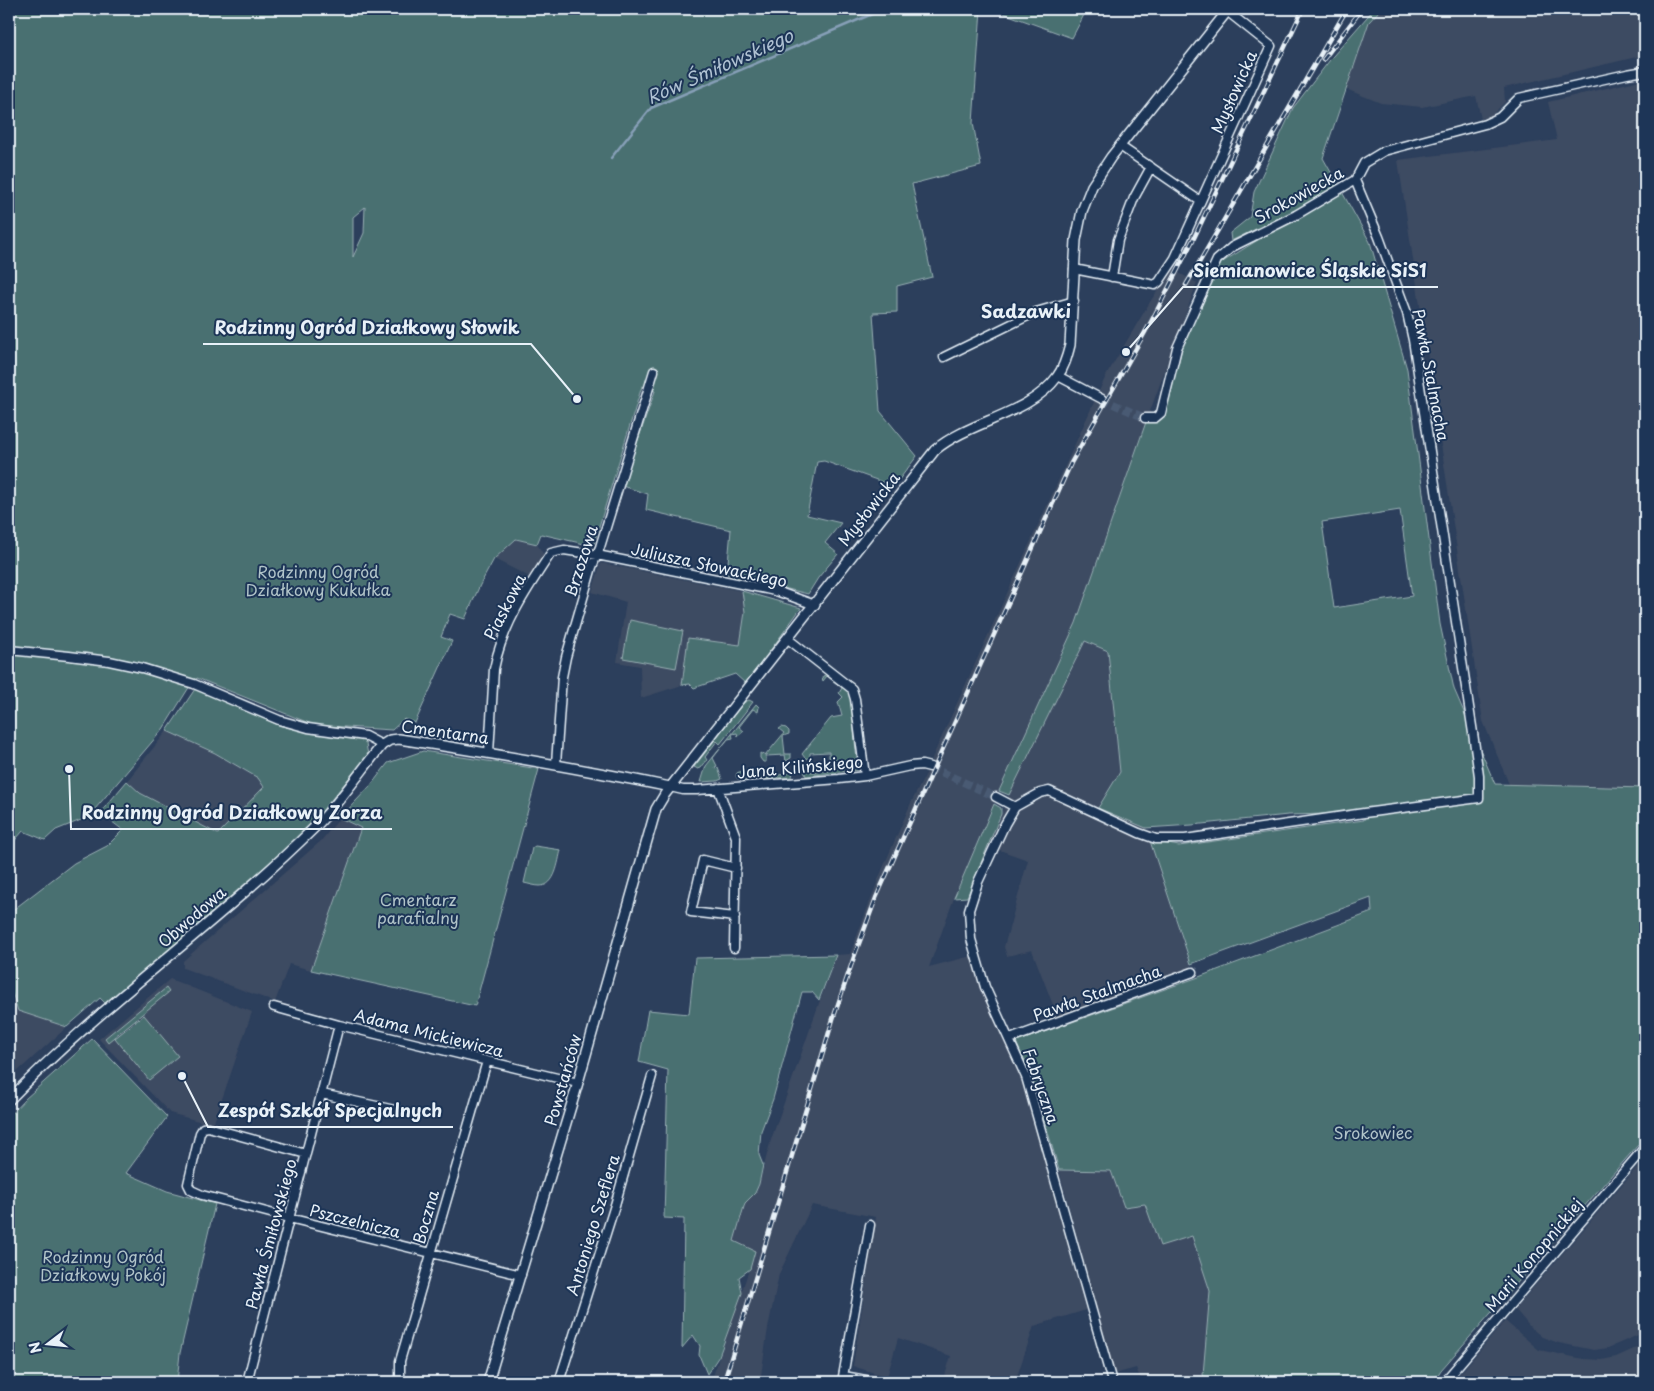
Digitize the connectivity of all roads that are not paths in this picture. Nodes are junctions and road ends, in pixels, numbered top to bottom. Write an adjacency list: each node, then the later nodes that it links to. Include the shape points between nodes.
1 (1228, 10): 3 (street, Mysłowicka); 6 (street, Mysłowicka, via 1271,46)
2 (1645, 71): 5 (street, Srokowiecka, via 1520,98 1500,117 1486,124 1384,151 1364,163)
3 (1120, 146): 4 (street); 7 (street, Mysłowicka, via 1098,175 1085,202 1076,240)
4 (1151, 167): 6 (street); 8 (street, via 1134,198 1118,240)
5 (1355, 180): 14 (street, Srokowiecka, via 1296,215 1232,247 1217,260 1177,348 1161,413 1155,418); 27 (street, Pawła Stalmacha, via 1407,312 1442,524 1479,776 1479,798 1185,839 1156,840 1049,791)
6 (1200, 201): 8 (street, Mysłowicka, via 1175,258 1159,282 1155,285)
7 (1074, 269): 8 (street, Mysłowicka); 9 (street, Mysłowicka)
8 (1112, 276)
9 (1074, 301): 10 (street, via 1036,312); 12 (street, Mysłowicka, via 1070,345)
10 (944, 357)
11 (654, 371): 15 (street, Brzozowa)
12 (1058, 376): 13 (street); 16 (street, Mysłowicka, via 1030,400 952,438 936,450)
13 (1102, 399)
14 (1145, 418)
15 (597, 555): 16 (street, Juliusza Słowackiego, via 780,592); 20 (street, Piaskowa, via 564,550 551,553 510,620 494,669); 21 (street, Brzozowa, via 564,670)
16 (815, 605): 17 (street, Mysłowicka)
17 (788, 639): 23 (street, via 852,689); 24 (street, Mysłowicka)
18 (9, 650): 19 (street, Cmentarna, via 110,661 142,668 194,684 279,720 308,728 365,736)
19 (382, 745): 20 (street, Cmentarna, via 399,739); 39 (street, Obwodowa, via 352,785 289,852 48,1062)
20 (489, 753): 21 (street, Cmentarna)
21 (556, 764): 24 (street, Cmentarna)
22 (930, 767): 23 (street, Jana Kilińskiego, via 910,766)
23 (865, 776): 25 (street, Jana Kilińskiego)
24 (670, 787): 25 (street, Jana Kilińskiego, via 683,790); 37 (street, Powstańców, via 656,809)
25 (718, 788): 28 (street, via 736,837)
26 (996, 797): 27 (street)
27 (1015, 807): 34 (street, Fabryczna, via 978,882 969,910 976,959 989,999)
28 (736, 868): 29 (street); 29 (street, via 703,860 691,912)
29 (735, 917): 30 (street)
30 (734, 948)
31 (1193, 972): 34 (street, Pawła Stalmacha)
32 (274, 1007): 33 (street, Adama Mickiewicza)
33 (339, 1025): 35 (street, Adama Mickiewicza); 38 (street, Pawła Śmiłowskiego)
34 (1010, 1039): 53 (street, Fabryczna, via 1036,1109)
35 (486, 1061): 37 (street, Adama Mickiewicza); 45 (street, Boczna)
36 (652, 1076): 51 (street, Antoniego Szeflera)
37 (578, 1084): 46 (street, Powstańców)
38 (322, 1094): 40 (street); 42 (street, Pawła Śmiłowskiego)
39 (9, 1100)
40 (404, 1112)
41 (1645, 1147): 54 (street, Marii Konopnickiej)
42 (306, 1154): 43 (street, Pawła Śmiłowskiego); 43 (street, Pszczelnicza, via 208,1128 200,1132 188,1184 191,1190)
43 (289, 1218): 45 (street, Pszczelnicza); 48 (street, Pawła Śmiłowskiego)
44 (870, 1225): 47 (street)
45 (430, 1253): 46 (street, Pszczelnicza); 49 (street, Boczna, via 400,1361)
46 (521, 1276): 50 (street, Powstańców)
47 (843, 1379): 52 (street)
48 (248, 1382)
49 (400, 1382)
50 (488, 1382)
51 (559, 1382)
52 (876, 1382)
53 (1112, 1382)
54 (1444, 1382)

